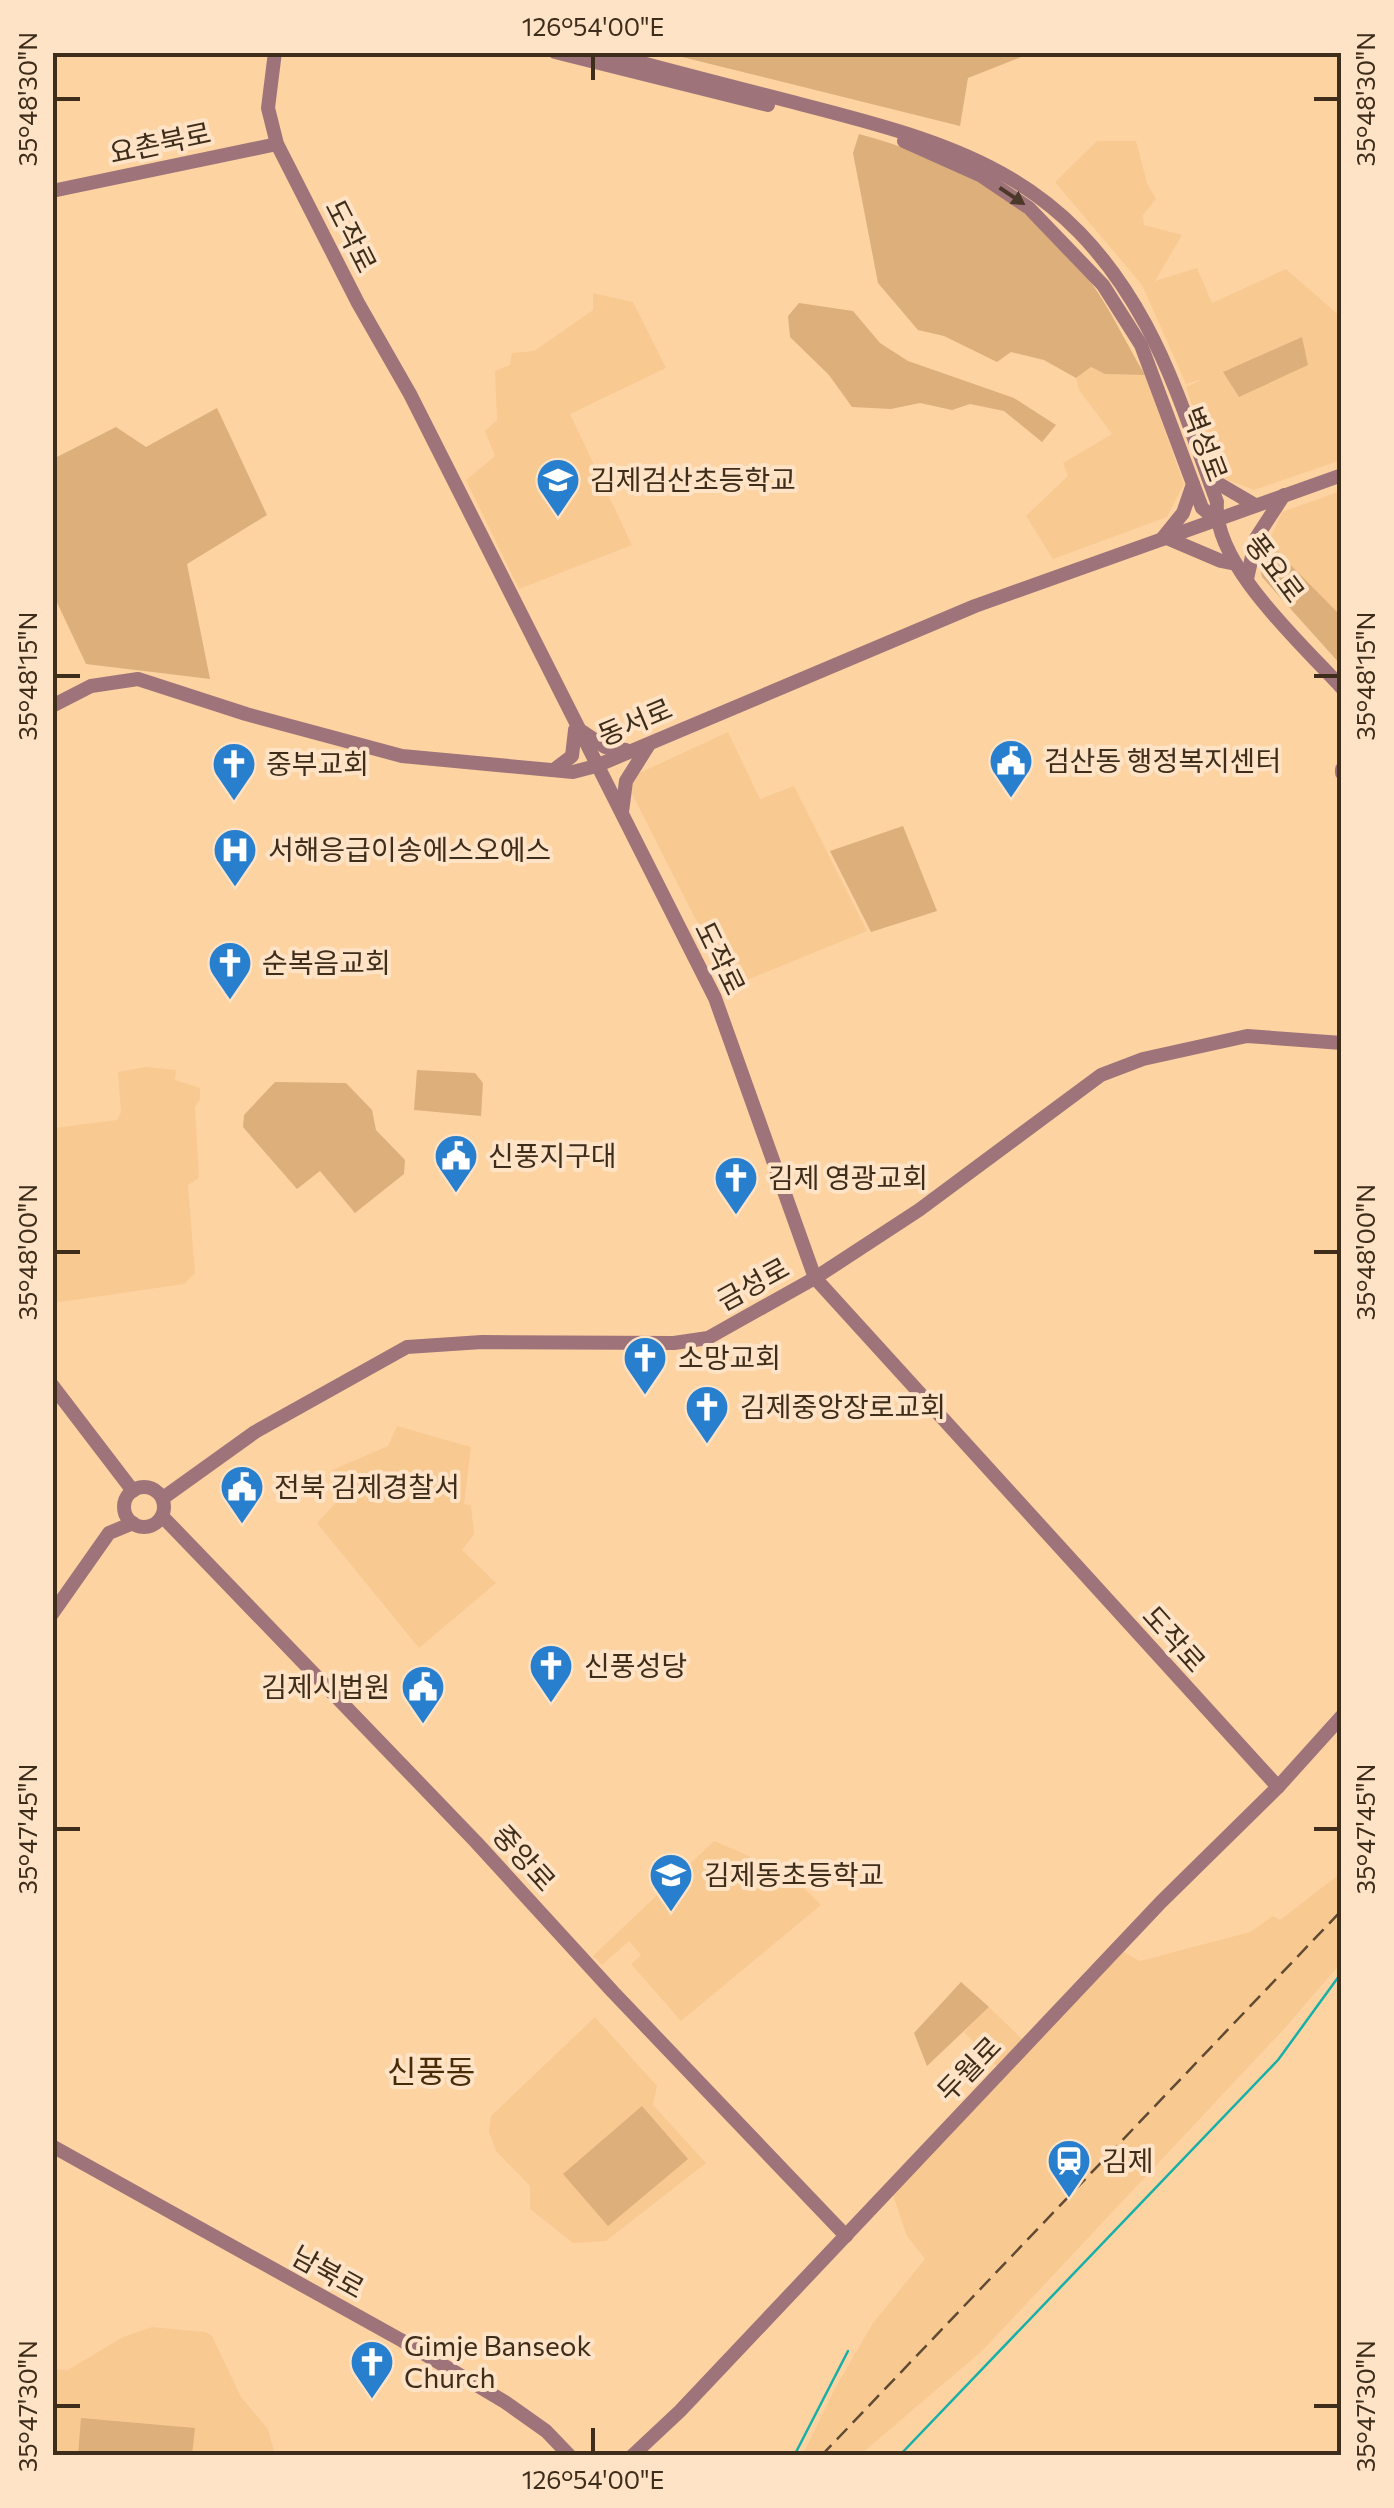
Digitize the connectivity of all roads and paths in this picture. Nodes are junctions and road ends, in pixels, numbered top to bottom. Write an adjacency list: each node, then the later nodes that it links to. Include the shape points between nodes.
1 (275, 52): 4 (main road, 도작로, via 268,108)
2 (555, 52): 7 (main road, 벽성로, one-way to 7, via 913,143 1030,208 1103,286 1141,345)
3 (601, 52): 7 (main road, 벽성로, via 909,132 998,169 1040,197 1106,265 1146,325 1179,399)
4 (277, 144): 5 (main road, 요촌북로); 16 (main road, 도작로)
5 (52, 191)
6 (1342, 474): 8 (main road, 동서로)
7 (1200, 480): 9 (main road); 10 (main road, 벽성로, via 1202,508); 11 (main road)
8 (1284, 495): 9 (main road, 동서로); 13 (main road, via 1256,538)
9 (1256, 505): 10 (main road, 동서로)
10 (1215, 519): 11 (main road, 동서로); 12 (main road, 풍요로)
11 (1164, 539): 12 (main road); 17 (main road, 동서로, via 975,606)
12 (1236, 564): 13 (main road, 풍요로)
13 (1247, 578): 14 (main road, 풍요로)
14 (1342, 688)
15 (52, 706): 19 (main road, 동서로, via 91,686 138,679 402,756)
16 (575, 725): 17 (main road, via 606,747); 18 (main road, 도작로); 19 (main road, via 572,756)
17 (642, 747): 18 (main road, 동서로); 20 (main road, via 626,781)
18 (596, 766): 19 (main road, 동서로); 20 (main road, 도작로)
19 (551, 770)
20 (622, 818): 22 (main road, 도작로, via 714,998)
21 (1342, 1044): 22 (main road, 금성로, via 1246,1036 1101,1075)
22 (816, 1278): 25 (main road, 금성로, via 708,1338 407,1347 255,1432); 30 (main road, 도작로)
23 (52, 1386): 24 (main road)
24 (132, 1490): 25 (main road, via 144,1486); 27 (main road, via 124,1510)
25 (163, 1498): 26 (main road)
26 (162, 1516): 27 (main road, via 147,1526); 32 (main road, 중앙로)
27 (133, 1523): 28 (main road, via 109,1533)
28 (52, 1614)
29 (1342, 1716): 30 (main road, 두월로)
30 (1278, 1787): 32 (main road, 두월로)
31 (52, 2146): 33 (main road, 남북로, via 505,2402)
32 (846, 2236): 34 (main road, 두월로)
33 (570, 2456)
34 (632, 2456)

